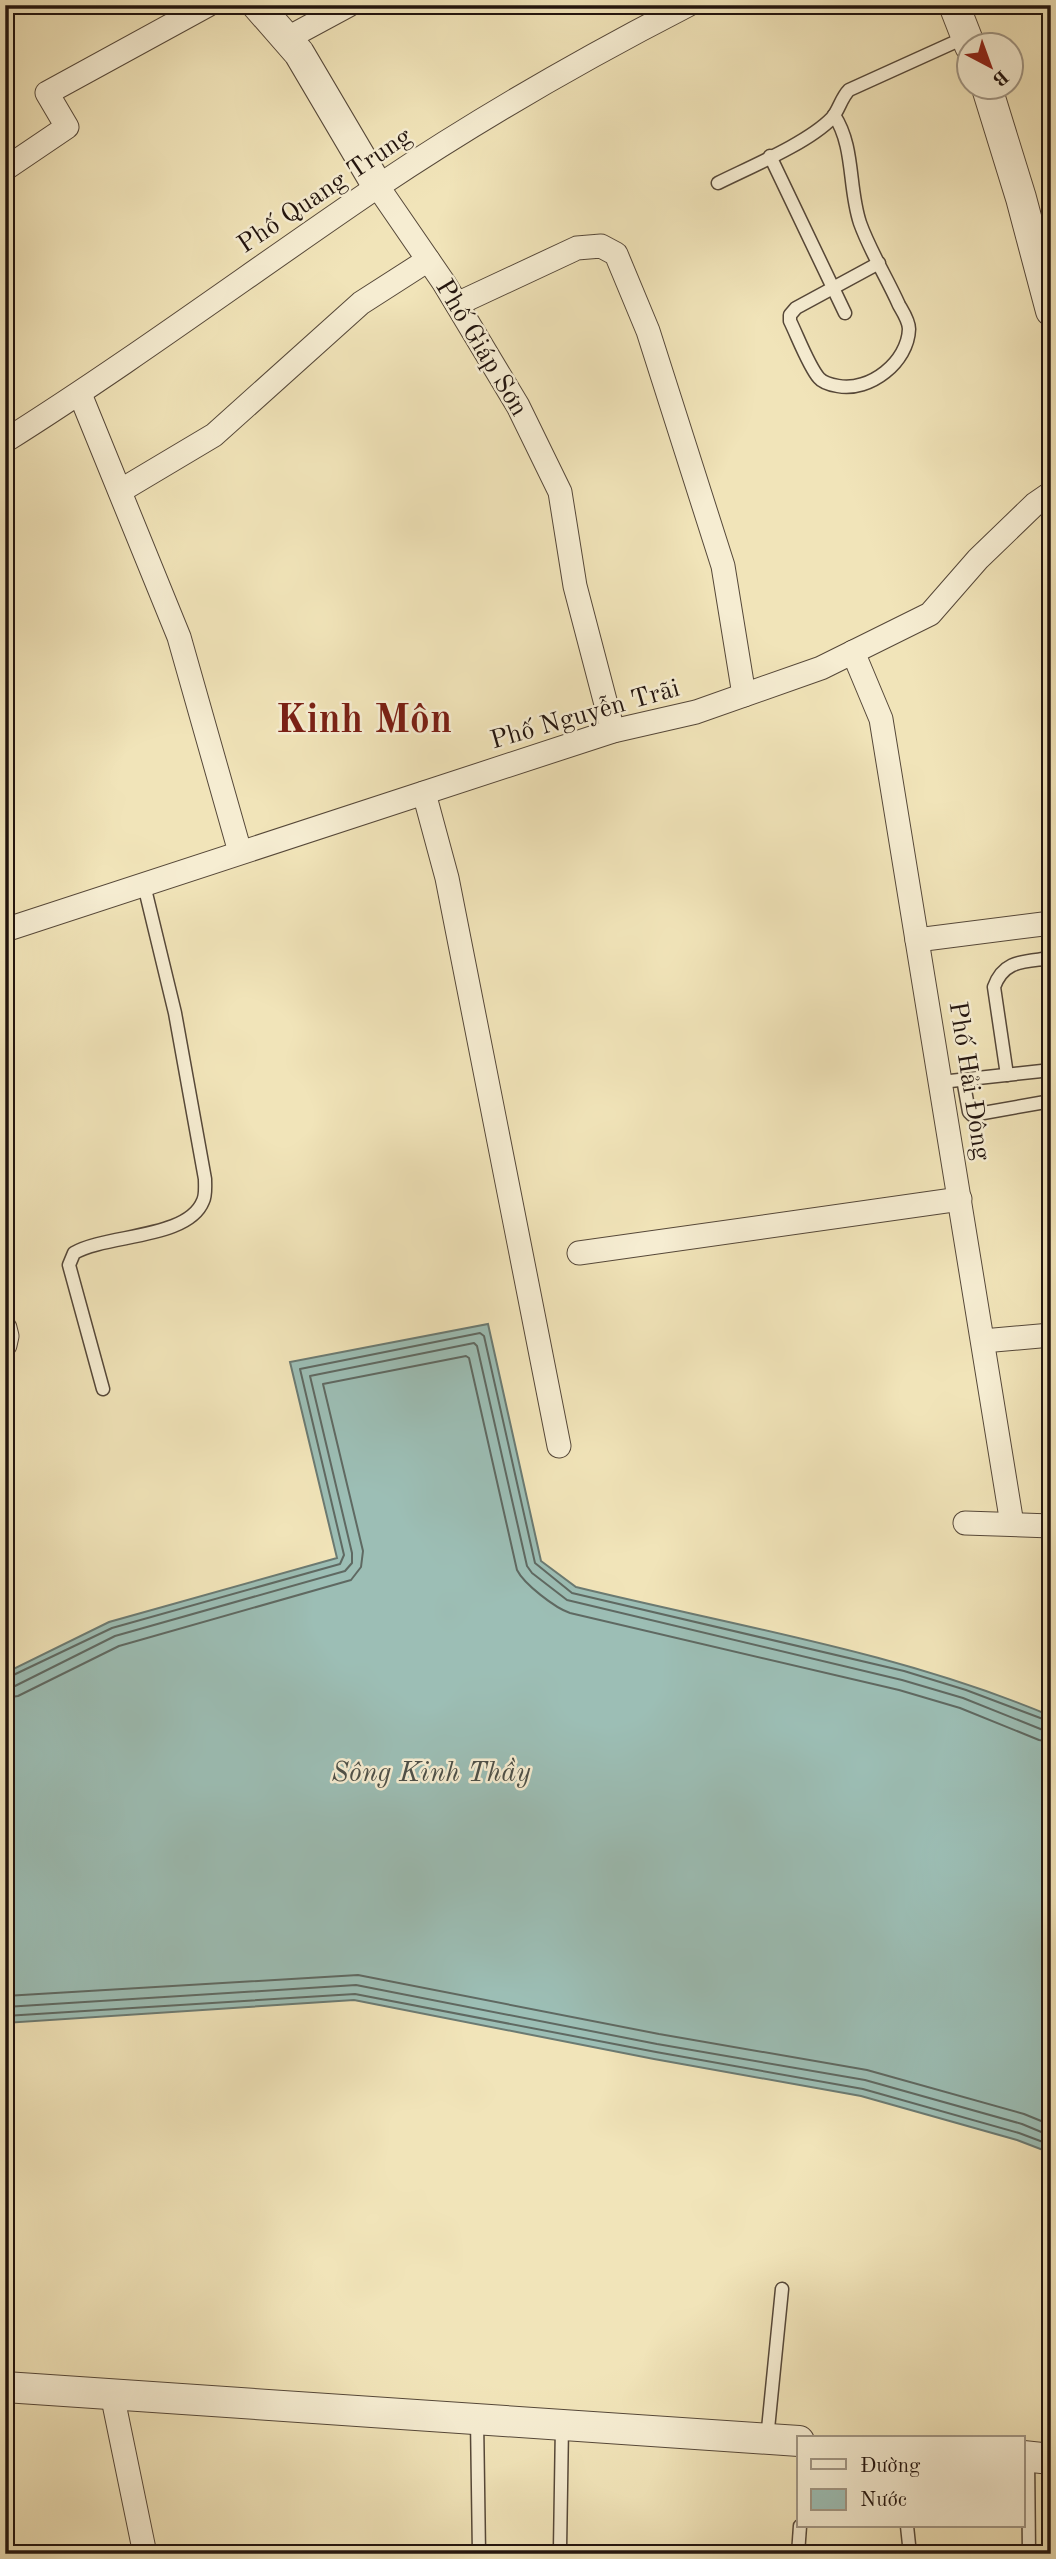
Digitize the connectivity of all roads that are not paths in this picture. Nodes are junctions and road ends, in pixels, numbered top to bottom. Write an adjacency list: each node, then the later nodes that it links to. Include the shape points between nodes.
1 (208, 5): 12 (street, via 47,93 67,127)
2 (257, 5): 7 (street, Phố Giáp Sơn)
3 (349, 5): 7 (street)
4 (688, 5): 14 (street, Phố Quang Trung, via 473,126)
5 (954, 5): 6 (street)
6 (964, 32)
7 (286, 39): 14 (street, Phố Giáp Sơn, via 299,53)
8 (954, 47): 10 (lane, via 849,90)
9 (990, 102): 19 (street)
10 (834, 115): 11 (lane); 16 (lane, via 849,148 850,179 860,223)
11 (770, 156): 13 (lane); 17 (lane)
12 (5, 169)
13 (718, 183)
14 (378, 187): 15 (street, Phố Giáp Sơn); 21 (street, Phố Quang Trung)
15 (428, 260): 18 (street, Phố Giáp Sơn); 23 (street, via 360,303 214,435)
16 (879, 262): 17 (lane); 17 (lane, via 910,326 896,360 866,384 848,388 819,379 790,321 796,308)
17 (833, 287): 20 (lane)
18 (457, 304): 26 (street, via 576,248 601,246 616,254 648,331 723,566); 27 (street, Phố Giáp Sơn, via 518,405 560,492 575,586)
19 (1051, 311)
20 (845, 313)
21 (80, 394): 22 (street, Phố Quang Trung); 23 (street)
22 (5, 441)
23 (120, 491): 29 (street, via 179,637)
24 (1051, 493): 25 (street, Phố Nguyễn Trãi, via 978,559 930,614)
25 (853, 652): 26 (street, Phố Nguyễn Trãi); 33 (street, Phố Hải Đông, via 881,719)
26 (744, 695): 27 (street, Phố Nguyễn Trãi)
27 (612, 732): 28 (street, Phố Nguyễn Trãi)
28 (424, 793): 29 (street, Phố Nguyễn Trãi); 46 (street, via 447,878)
29 (240, 852): 30 (street, Phố Nguyễn Trãi)
30 (144, 885): 32 (street, Phố Nguyễn Trãi); 45 (lane, via 175,1013 205,1179 204,1199 196,1213 179,1224 74,1253 69,1265)
31 (1051, 923): 33 (street)
32 (5, 930)
33 (917, 940): 37 (street, Phố Hải Đông)
34 (1051, 958): 36 (lane, via 1004,968 994,987)
35 (1051, 1070): 36 (lane)
36 (1007, 1075): 37 (lane)
37 (952, 1081): 38 (lane, via 972,1115); 39 (street, Phố Hải Đông)
38 (1051, 1101)
39 (960, 1199): 40 (street); 43 (street, Phố Hải Đông)
40 (579, 1253)
41 (5, 1328): 44 (street)
42 (1051, 1335): 43 (street)
43 (983, 1341): 48 (street, Phố Hải Đông)
44 (5, 1345)
45 (103, 1389)
46 (559, 1446)
47 (965, 1523): 48 (street)
48 (1012, 1524): 49 (street)
49 (1051, 1526)
50 (782, 2289): 55 (lane)
51 (5, 2388): 52 (street)
52 (112, 2395): 53 (street); 61 (street)
53 (477, 2419): 54 (street); 62 (lane)
54 (562, 2425): 55 (street); 60 (lane)
55 (767, 2439): 56 (street)
56 (797, 2441)
57 (1034, 2457): 65 (lane)
58 (800, 2528): 63 (lane)
59 (907, 2528): 64 (lane)
60 (560, 2549)
61 (145, 2554)
62 (479, 2554)
63 (798, 2554)
64 (910, 2554)
65 (1029, 2554)

